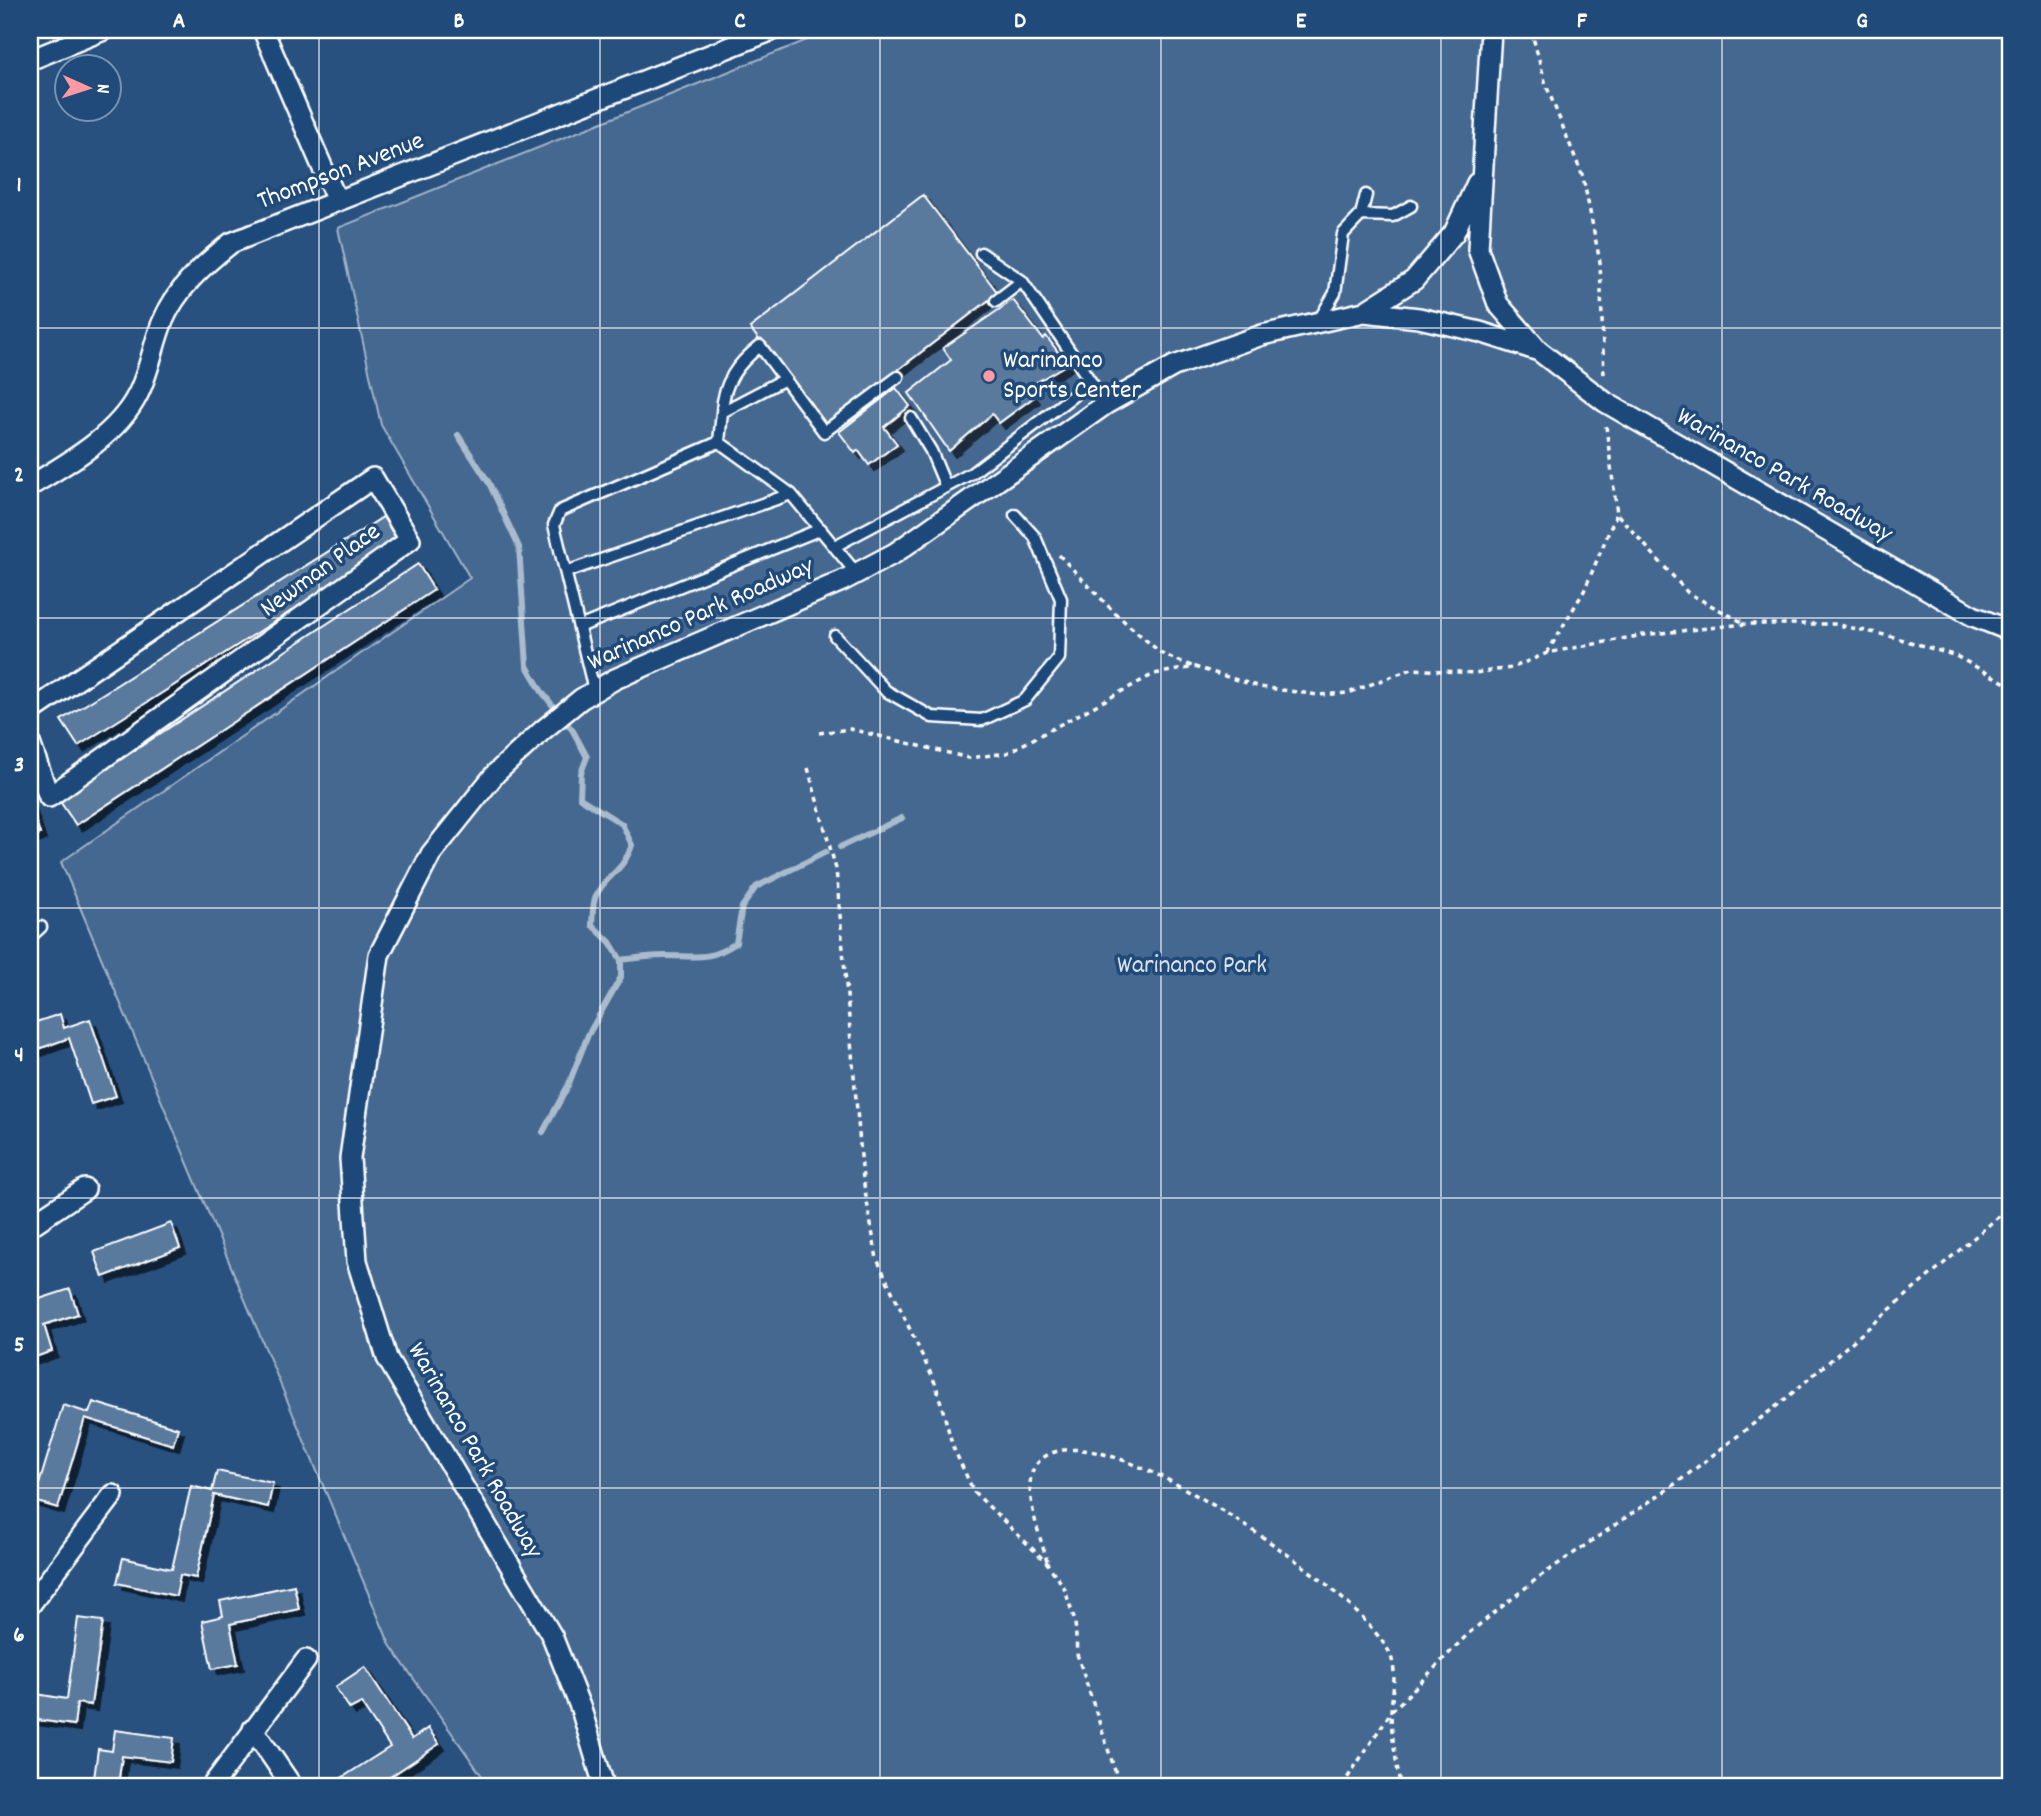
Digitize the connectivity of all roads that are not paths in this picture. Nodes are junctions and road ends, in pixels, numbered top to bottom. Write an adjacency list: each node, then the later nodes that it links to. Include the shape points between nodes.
1 (104, 30): 5 (street)
2 (263, 30): 8 (street)
3 (769, 30): 8 (street, Thompson Avenue)
4 (1491, 30): 6 (street, Warinanco Park Roadway)
5 (30, 60)
6 (1480, 176): 14 (street, Warinanco Park Roadway, via 1454,233 1438,252 1414,280); 16 (street, Warinanco Park Roadway, via 1478,249 1498,304)
7 (1366, 195): 10 (lane)
8 (337, 201): 24 (street, Thompson Avenue, via 230,243 194,272 163,320 138,394 119,421 69,462)
9 (1411, 205): 10 (lane, via 1393,216)
10 (1361, 215): 15 (lane, via 1343,234 1335,293)
11 (981, 253): 12 (lane)
12 (1022, 281): 13 (lane); 19 (lane)
13 (996, 301)
14 (1364, 312): 15 (street, Warinanco Park Roadway); 16 (street, Warinanco Park Roadway, via 1419,318)
15 (1317, 323): 20 (street, Warinanco Park Roadway, via 1262,335 1174,366)
16 (1539, 351): 33 (street, Warinanco Park Roadway, via 1605,402 1973,616)
17 (898, 377): 18 (lane, via 824,432)
18 (783, 380): 21 (lane); 21 (lane, via 760,346 732,375 722,393)
19 (1091, 382): 20 (lane); 25 (lane, via 972,473)
20 (1106, 404): 31 (street, Warinanco Park Roadway, via 927,531)
21 (722, 412): 23 (lane)
22 (911, 418): 25 (lane)
23 (719, 442): 26 (lane); 30 (lane, via 560,511 554,525)
24 (30, 486)
25 (946, 487): 29 (lane)
26 (791, 494): 28 (lane); 30 (lane)
27 (1015, 515): 34 (lane, via 1035,537 1061,599 1059,658 1025,700 982,720 932,717 886,691)
28 (821, 529): 29 (lane); 32 (lane)
29 (835, 546): 31 (lane)
30 (566, 572): 32 (lane)
31 (857, 574): 35 (street, Warinanco Park Roadway, via 642,665)
32 (579, 627): 35 (lane)
33 (2011, 631)
34 (835, 636)
35 (588, 694): 48 (street, Warinanco Park Roadway, via 496,773 431,854 379,955 351,1158 357,1261 387,1358 552,1636)
36 (30, 712): 37 (street, Newman Place, via 373,478 410,540 49,797)
37 (30, 743)
38 (41, 927): 39 (lane)
39 (30, 937)
40 (85, 1189): 41 (street)
41 (30, 1226)
42 (113, 1494): 43 (street)
43 (30, 1605)
44 (306, 1660): 45 (street)
45 (253, 1729): 46 (street); 47 (street)
46 (212, 1786)
47 (292, 1786)
48 (604, 1786)

